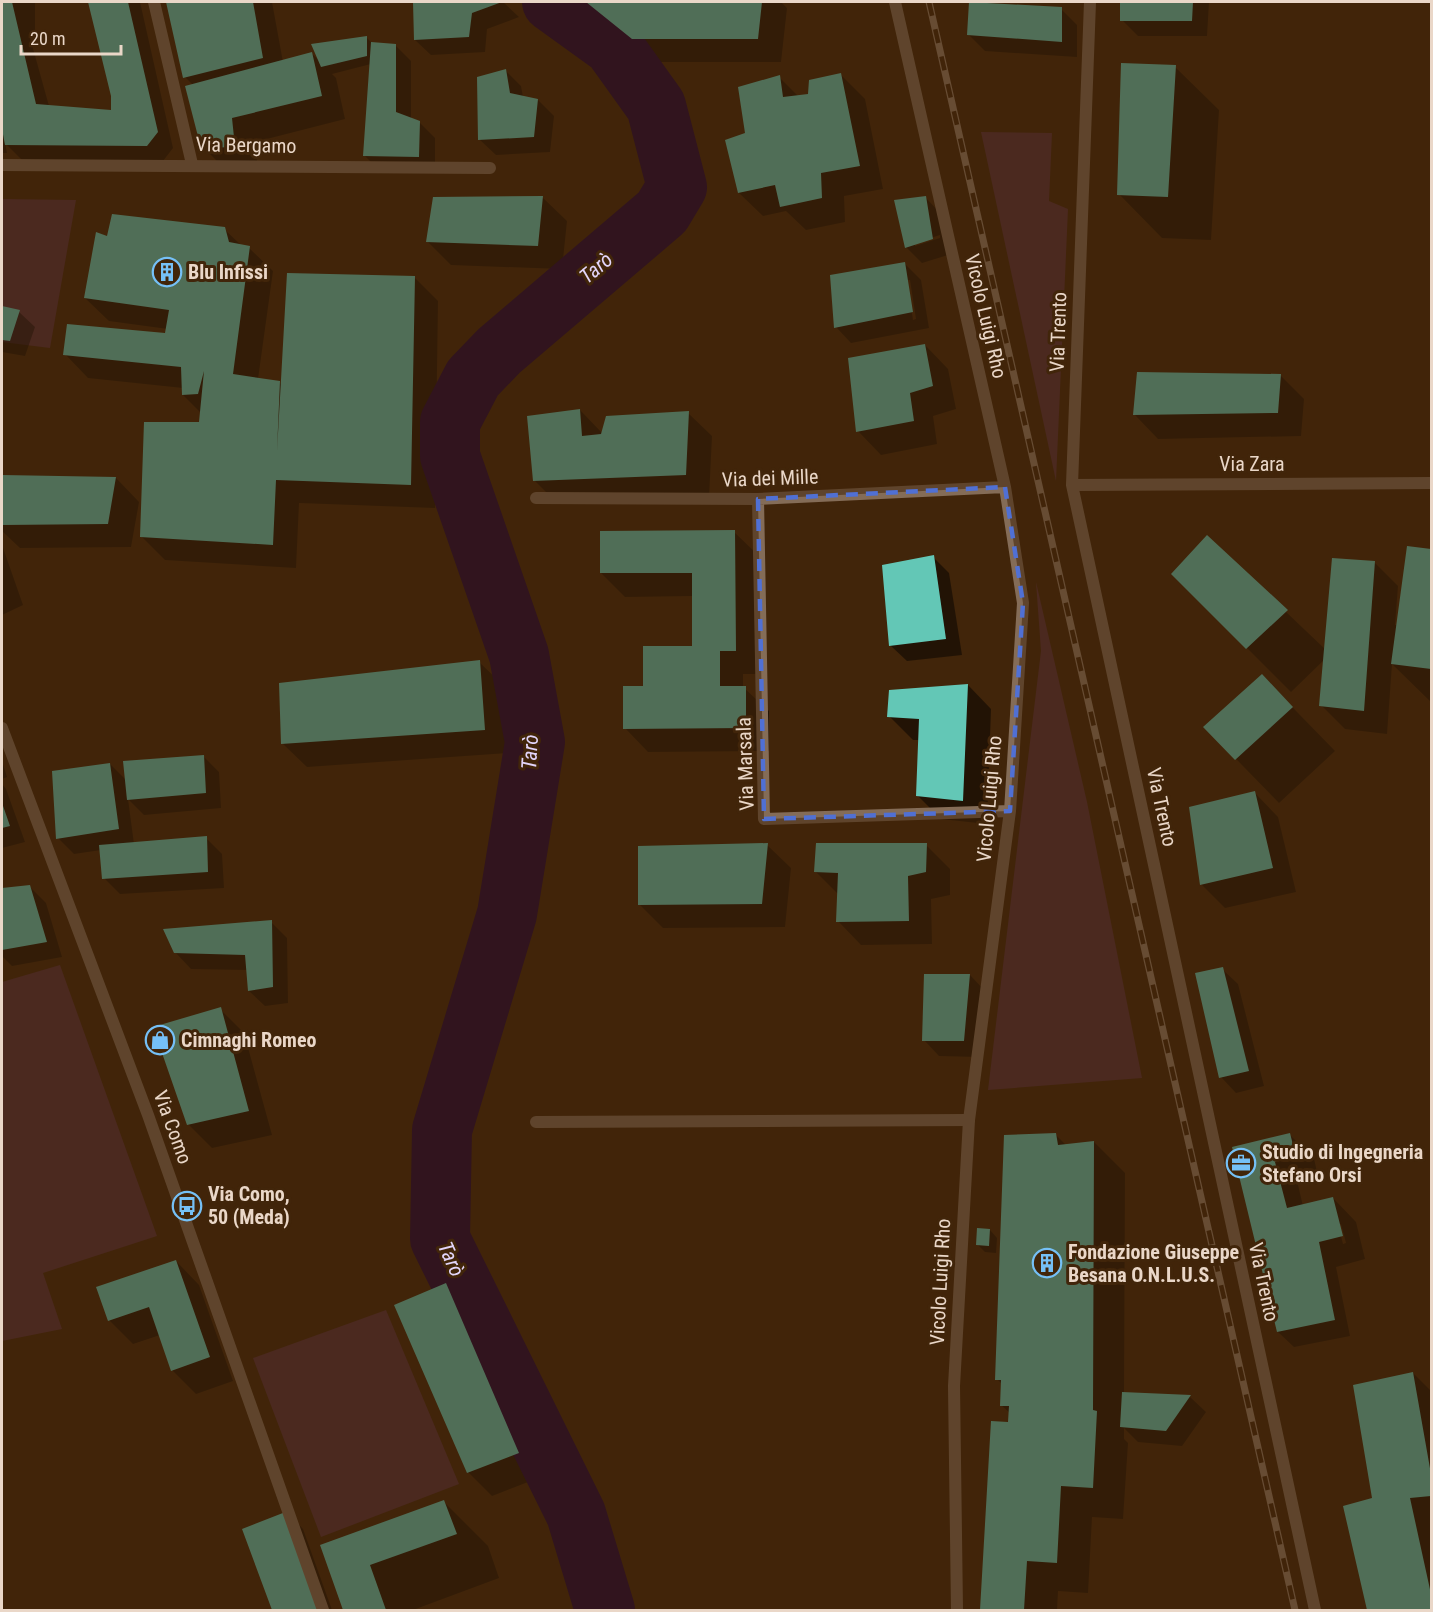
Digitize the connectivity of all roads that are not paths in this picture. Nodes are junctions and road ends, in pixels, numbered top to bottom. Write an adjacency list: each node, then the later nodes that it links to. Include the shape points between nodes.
1 (154, 2): 4 (street)
2 (895, 2): 9 (street, Vicolo Luigi Rho)
3 (1090, 2): 8 (street, Via Trento)
4 (192, 164): 5 (street, Via Bergamo); 6 (street, Via Bergamo)
5 (2, 165)
6 (490, 168)
7 (1431, 483): 8 (street, Via Zara)
8 (1072, 485): 18 (street, Via Trento)
9 (1005, 487): 11 (street, Via dei Mille); 13 (street, Vicolo Luigi Rho, via 1023,603)
10 (536, 498): 11 (street, Via dei Mille)
11 (758, 499): 13 (street, Via Marsala, via 764,819)
12 (2, 728): 16 (street, Via Como, via 148,1115)
13 (1010, 811): 14 (street, Vicolo Luigi Rho)
14 (969, 1120): 15 (street); 17 (street, Vicolo Luigi Rho, via 954,1386)
15 (536, 1122)
16 (323, 1611)
17 (957, 1611)
18 (1315, 1611)

